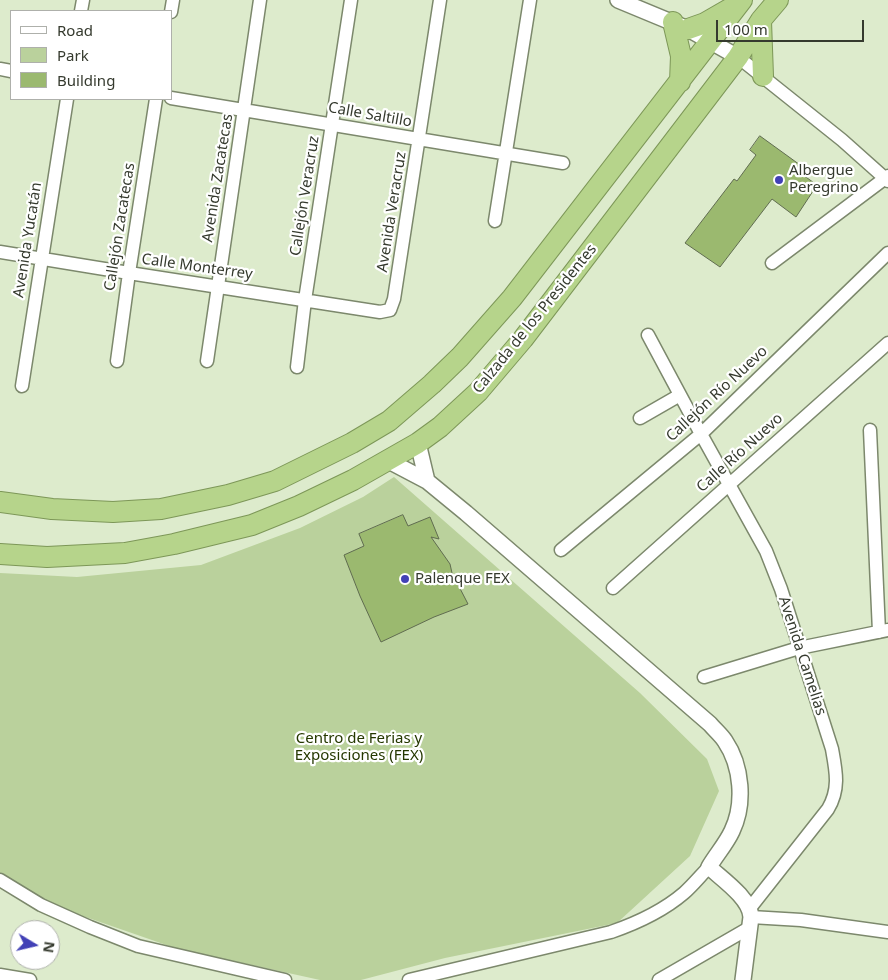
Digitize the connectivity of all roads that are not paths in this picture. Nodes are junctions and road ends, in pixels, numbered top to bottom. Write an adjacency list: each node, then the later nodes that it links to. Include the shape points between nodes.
1 (260, 0): 17 (street, Avenida Zacatecas)
2 (351, 0): 18 (street, Callejón Veracruz)
3 (440, 0): 19 (street, Avenida Veracruz)
4 (530, 0): 20 (street)
5 (621, 0): 9 (street)
6 (778, 0): 8 (highway, Calzada de los Presidentes)
7 (740, 3): 9 (highway, via 705,23); 10 (highway, Calzada de los Presidentes)
8 (761, 20): 11 (highway, Calzada de los Presidentes); 12 (highway)
9 (681, 26): 10 (street); 13 (highway)
10 (711, 41): 11 (street); 13 (highway, Calzada de los Presidentes)
11 (738, 57): 12 (street); 42 (highway, Calzada de los Presidentes, via 523,339 478,392)
12 (763, 76): 22 (street)
13 (680, 82): 46 (highway, Calzada de los Presidentes, via 512,298 460,357 389,421 275,481 228,495 170,507 112,512)
14 (172, 98): 17 (street, Calle Saltillo)
15 (67, 100): 26 (street, Avenida Yucatán)
16 (156, 100): 28 (street, Callejón Zacatecas)
17 (244, 110): 18 (street, Calle Saltillo); 29 (street, Avenida Zacatecas)
18 (332, 125): 19 (street, Calle Saltillo); 30 (street, Callejón Veracruz)
19 (420, 140): 20 (street, Calle Saltillo); 31 (street, Avenida Veracruz)
20 (507, 154): 21 (street, Calle Saltillo); 23 (street)
21 (563, 163)
22 (887, 178): 27 (street)
23 (495, 221)
24 (0, 252): 26 (street, Calle Monterrey)
25 (888, 253): 41 (street, Callejón Río Nuevo)
26 (42, 258): 28 (street, Calle Monterrey); 37 (street, Avenida Yucatán)
27 (772, 263)
28 (128, 273): 29 (street, Calle Monterrey); 34 (street, Callejón Zacatecas)
29 (218, 286): 30 (street, Calle Monterrey); 35 (street, Avenida Zacatecas)
30 (305, 300): 31 (street, Calle Monterrey, via 380,312); 36 (street, Callejón Veracruz)
31 (390, 310)
32 (648, 335): 38 (street, Avenida Camelias)
33 (888, 343): 45 (street, Calle Río Nuevo)
34 (117, 361)
35 (207, 361)
36 (297, 367)
37 (22, 386)
38 (680, 395): 39 (street); 41 (street, Avenida Camelias)
39 (640, 418)
40 (870, 430): 50 (street)
41 (700, 434): 45 (street, Avenida Camelias); 47 (street, Callejón Río Nuevo)
42 (418, 443): 43 (highway, Calzada de los Presidentes); 44 (street)
43 (389, 461): 44 (street); 48 (highway, Calzada de los Presidentes, via 260,522 174,544 124,553)
44 (427, 481): 53 (street, via 661,681 726,742 736,765 739,812 732,832)
45 (729, 485): 49 (street, Calle Río Nuevo); 51 (street, Avenida Camelias, via 766,551)
46 (0, 502)
47 (561, 550)
48 (0, 554)
49 (612, 588)
50 (883, 631): 51 (street)
51 (800, 648): 52 (street); 55 (street, Avenida Camelias, via 832,749 836,772 834,799)
52 (704, 676)
53 (709, 867): 55 (street, via 745,901); 60 (street, via 684,893 635,923 611,932)
54 (0, 880): 59 (street, via 41,905 138,946)
55 (750, 918): 56 (street, via 801,920); 61 (street); 62 (street)
56 (888, 932)
57 (0, 974): 58 (street)
58 (30, 980)
59 (285, 980)
60 (409, 980)
61 (659, 980)
62 (744, 980)

